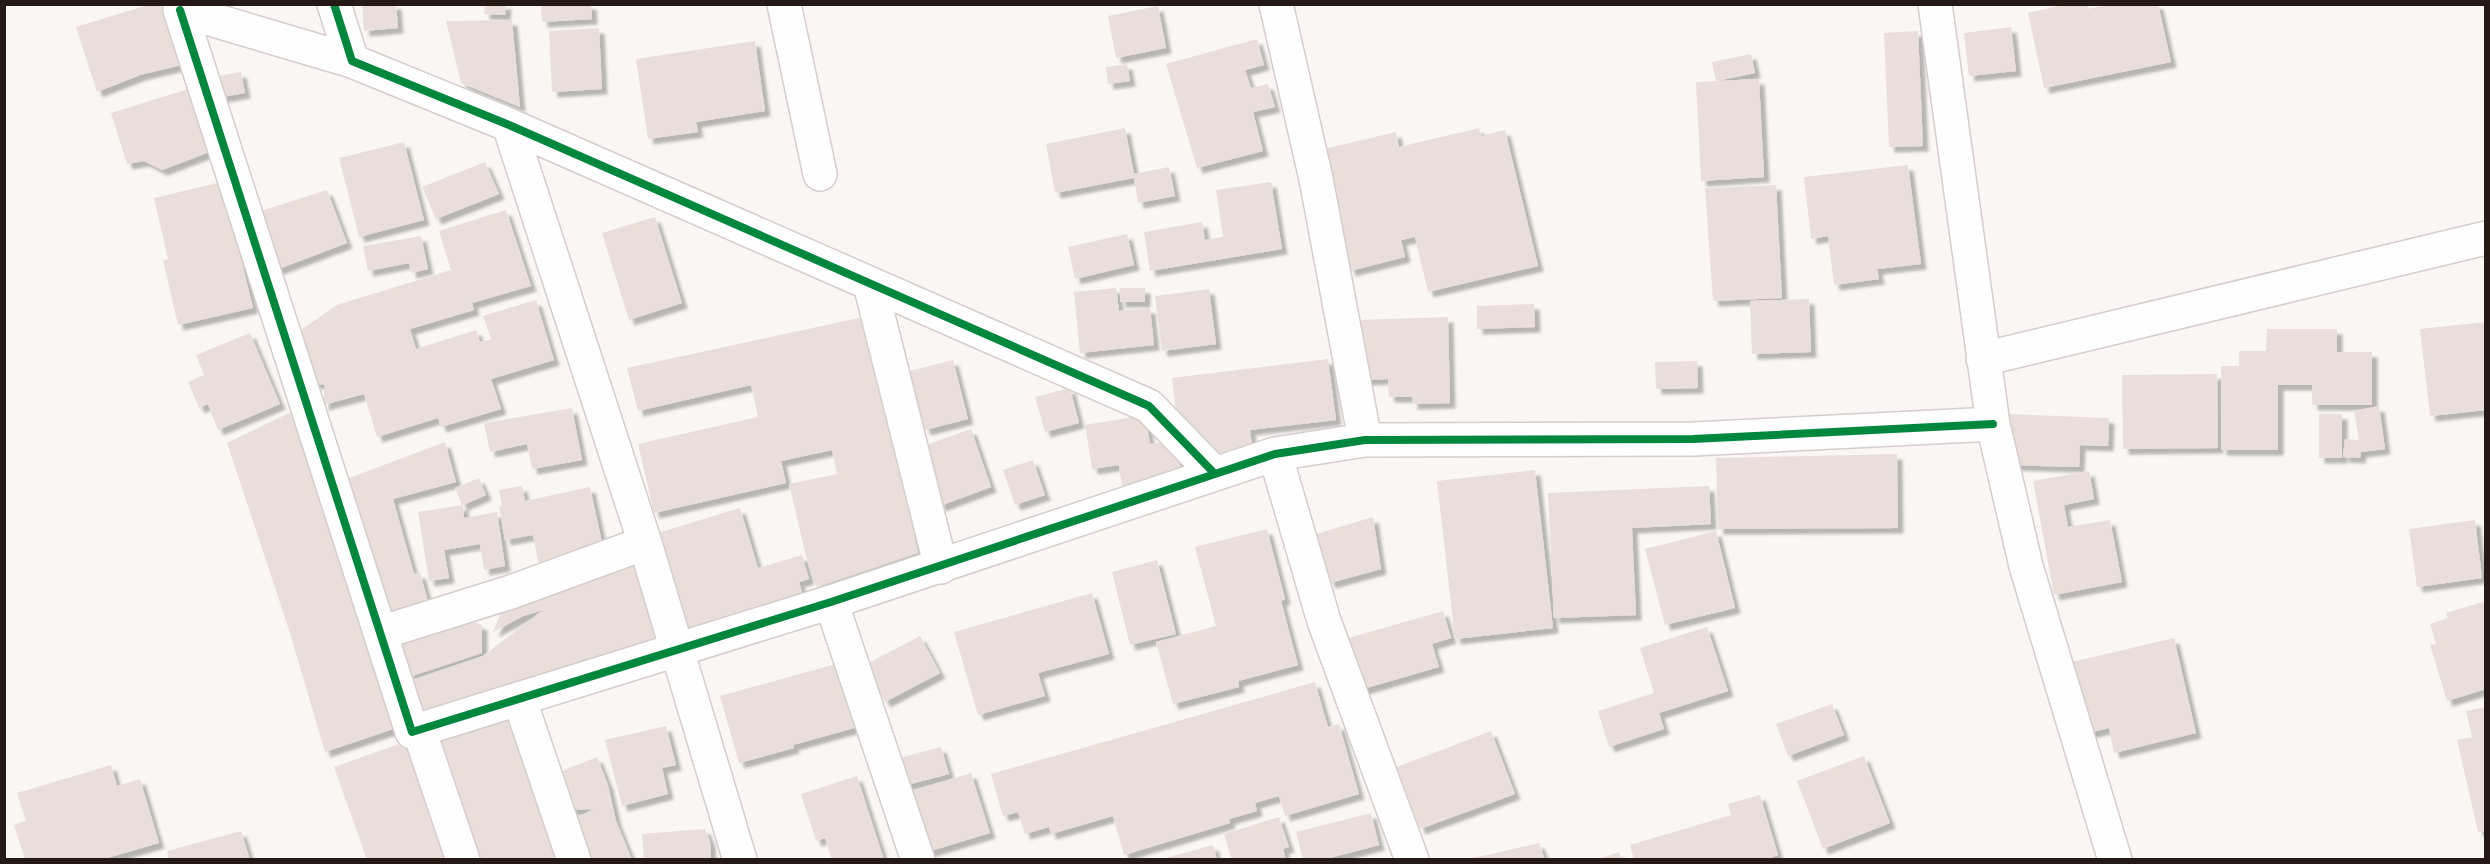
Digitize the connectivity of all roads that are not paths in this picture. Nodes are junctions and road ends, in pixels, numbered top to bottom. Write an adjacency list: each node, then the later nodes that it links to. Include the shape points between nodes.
1 (334, 4): 5 (street)
2 (784, 4): 7 (street)
3 (1276, 4): 12 (street, via 1316,179)
4 (1935, 4): 10 (street)
5 (352, 61): 6 (street); 18 (street, via 180,10)
6 (509, 125): 9 (street); 15 (street)
7 (820, 174)
8 (2486, 238): 10 (street)
9 (870, 284): 14 (street, via 1149,406); 16 (street)
10 (1983, 359): 11 (street)
11 (1993, 424): 12 (street, via 1693,439); 27 (street, via 2026,566)
12 (1365, 440): 13 (street)
13 (1275, 454): 14 (street); 26 (street, via 1324,621)
14 (1215, 474): 16 (street)
15 (645, 543): 18 (street, via 511,592); 19 (street)
16 (941, 567): 17 (street)
17 (831, 602): 19 (street); 25 (street)
18 (380, 633): 21 (street, via 412,732)
19 (676, 651): 20 (street); 24 (street)
20 (520, 700): 21 (street); 23 (street)
21 (419, 730): 22 (street)
22 (463, 860)
23 (574, 860)
24 (740, 860)
25 (918, 860)
26 (1412, 860)
27 (2115, 860)

